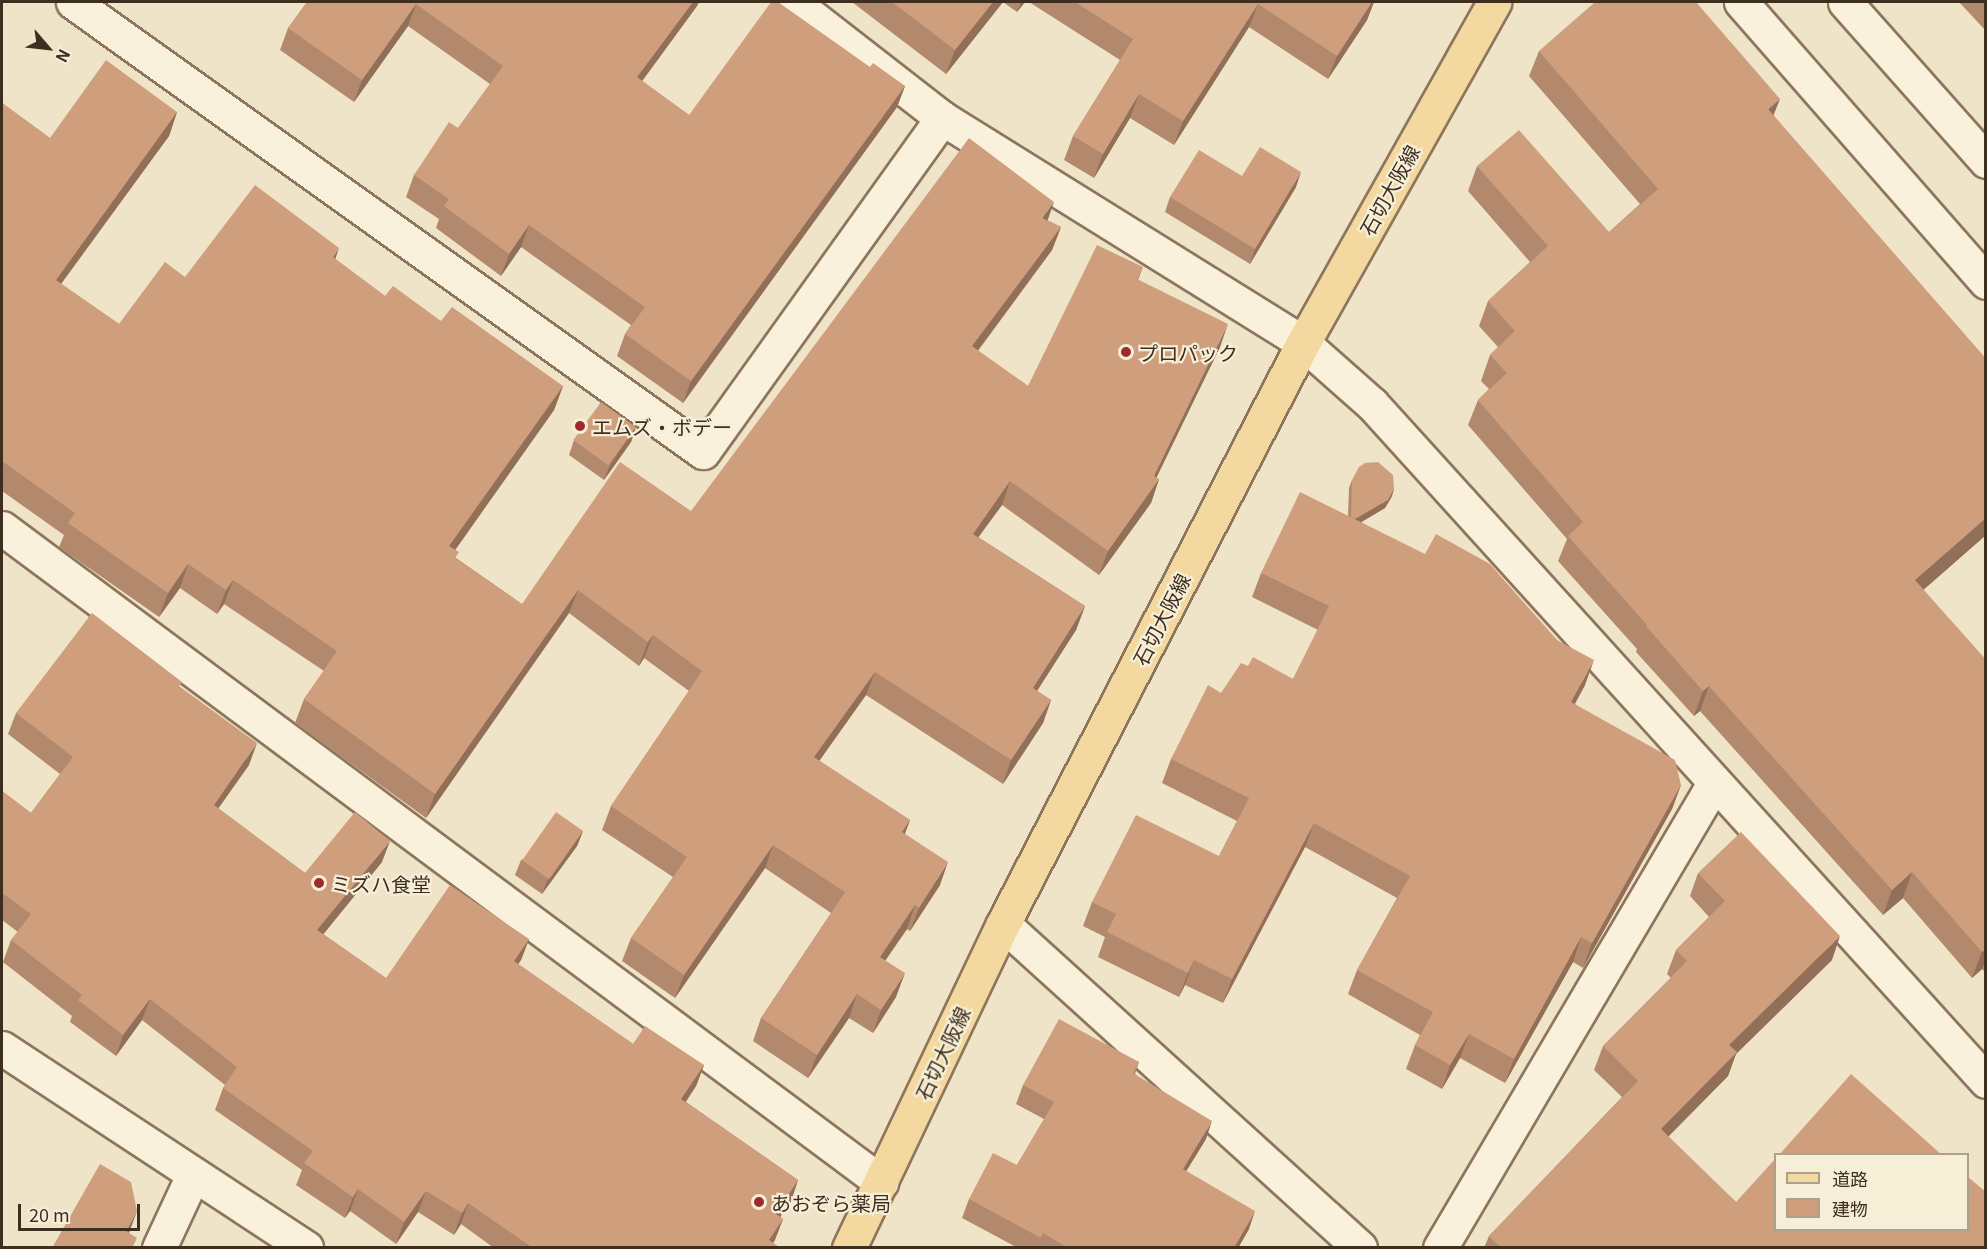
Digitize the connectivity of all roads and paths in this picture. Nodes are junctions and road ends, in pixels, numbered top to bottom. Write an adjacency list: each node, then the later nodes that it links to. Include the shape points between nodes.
1 (73, 2): 6 (street, via 703,452)
2 (793, 2): 6 (street)
3 (1494, 2): 9 (main road, 石切大阪線)
4 (1741, 2): 8 (street)
5 (1845, 2): 7 (street)
6 (942, 118): 9 (street)
7 (1986, 161)
8 (1986, 282)
9 (1303, 343): 11 (street, via 1372,404); 12 (main road, 石切大阪線)
10 (2, 528): 16 (street)
11 (1714, 783): 14 (street); 21 (street)
12 (1003, 924): 16 (main road, 石切大阪線); 20 (street)
13 (2, 1048): 15 (street)
14 (1986, 1081)
15 (193, 1175): 17 (street); 18 (street)
16 (881, 1182): 19 (main road, 石切大阪線)
17 (159, 1248)
18 (306, 1248)
19 (849, 1248)
20 (1360, 1248)
21 (1440, 1248)

